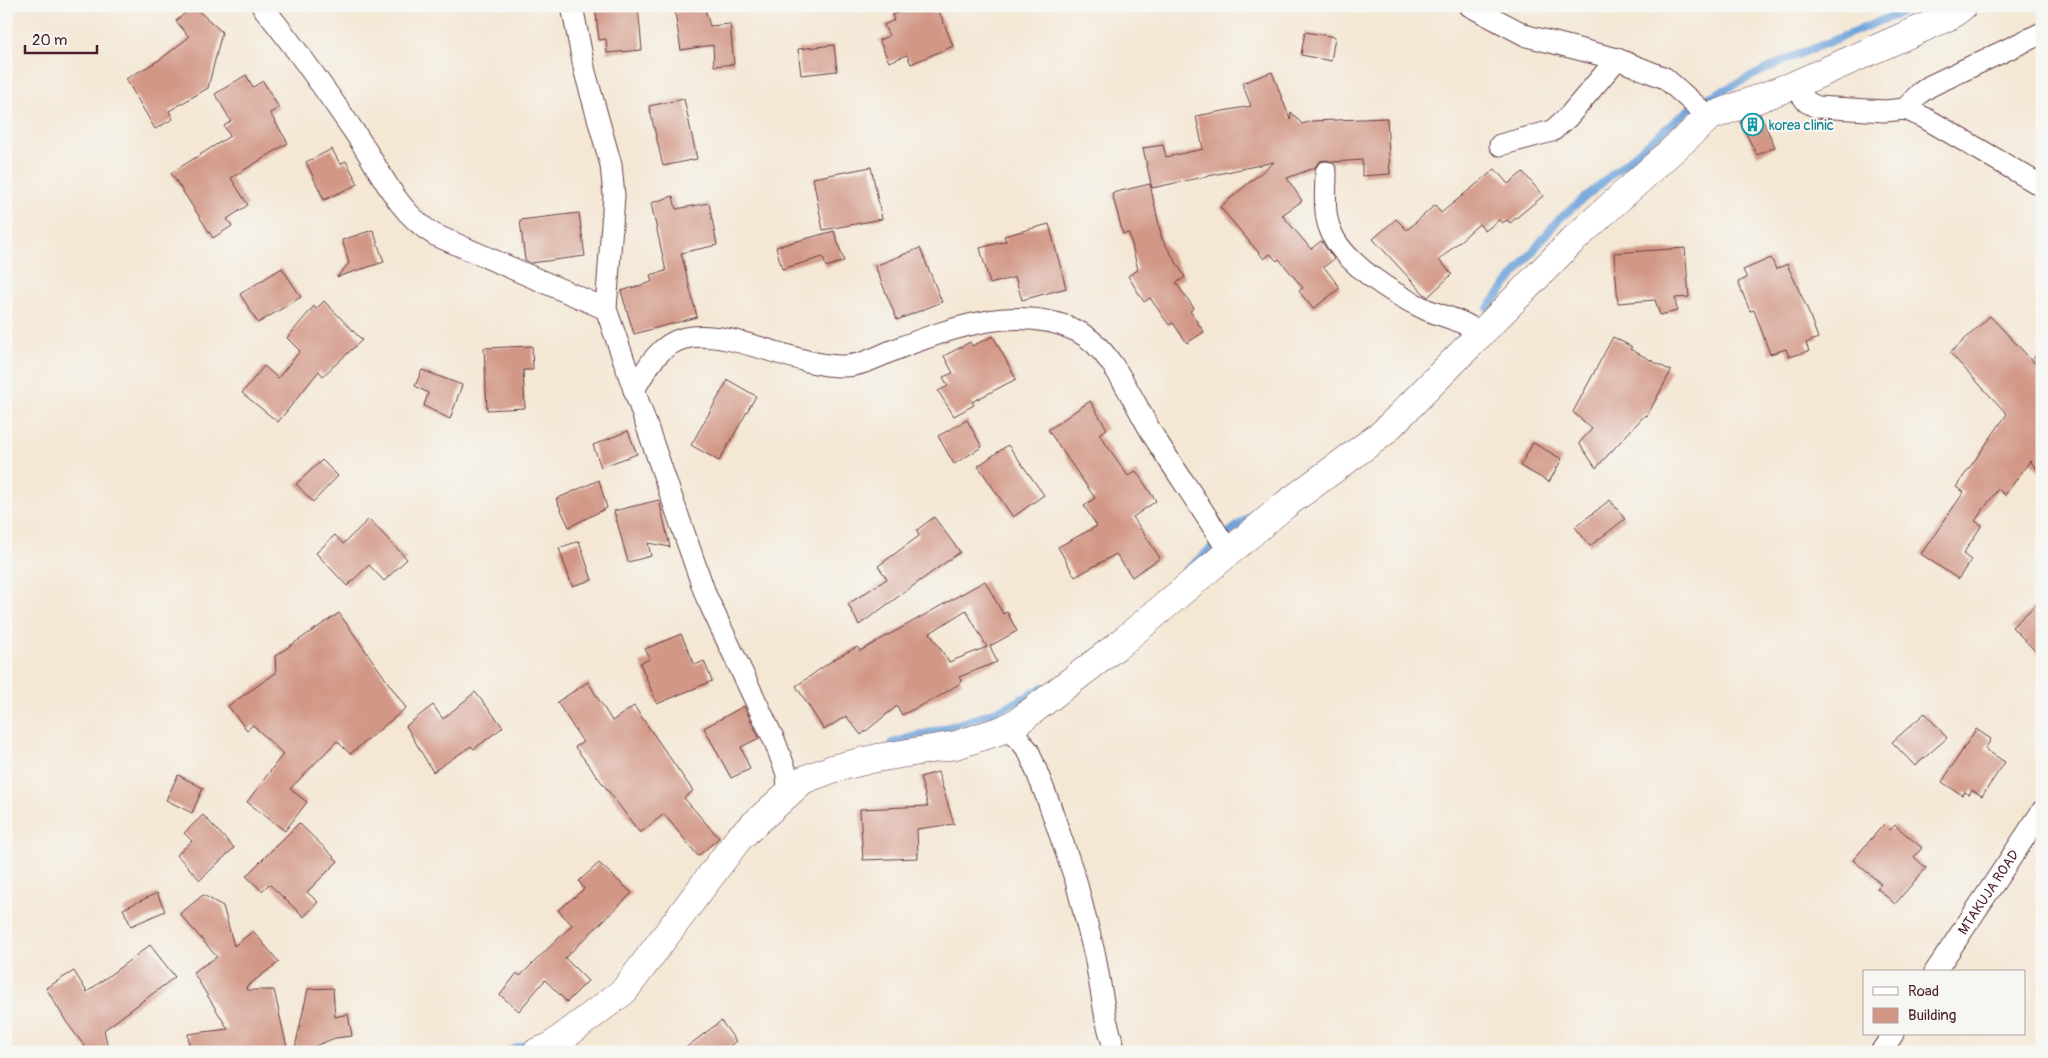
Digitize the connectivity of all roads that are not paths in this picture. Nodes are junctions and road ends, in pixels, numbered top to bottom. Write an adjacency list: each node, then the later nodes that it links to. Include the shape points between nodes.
1 (262, 6): 13 (street, via 354,131 405,212 419,225)
2 (572, 6): 13 (street, via 585,72 611,165 614,196)
3 (1470, 6): 6 (street, via 1527,36)
4 (1963, 6): 7 (street, via 1950,16)
5 (2042, 33): 8 (street, via 1930,86)
6 (1617, 59): 9 (street, via 1665,78); 10 (street, via 1552,131)
7 (1794, 85): 8 (street, via 1807,102 1817,107); 9 (street)
8 (1905, 109): 12 (street)
9 (1709, 116): 14 (street, via 1572,241)
10 (1500, 145)
11 (1326, 172): 14 (street, via 1330,230 1343,250 1362,270 1400,296 1472,328)
12 (2042, 186)
13 (606, 309): 15 (street)
14 (1480, 335): 16 (street, via 1383,433)
15 (634, 390): 16 (street, via 654,358 668,345 684,338 704,336 812,362 844,366 866,361 957,326 1014,319 1057,324 1078,332 1108,360); 18 (street, via 706,596 775,742 787,774)
16 (1228, 551): 17 (street, via 1117,646)
17 (1005, 729): 18 (street, via 956,745 835,768 803,780); 23 (street, via 1029,752 1076,882)
18 (788, 792): 22 (street, via 739,838 624,991 550,1047)
19 (2042, 810): 20 (street, MTAKUJA ROAD)
20 (1935, 970)
21 (1892, 1036): 24 (street)
22 (537, 1052)
23 (1115, 1052)
24 (1881, 1052)

